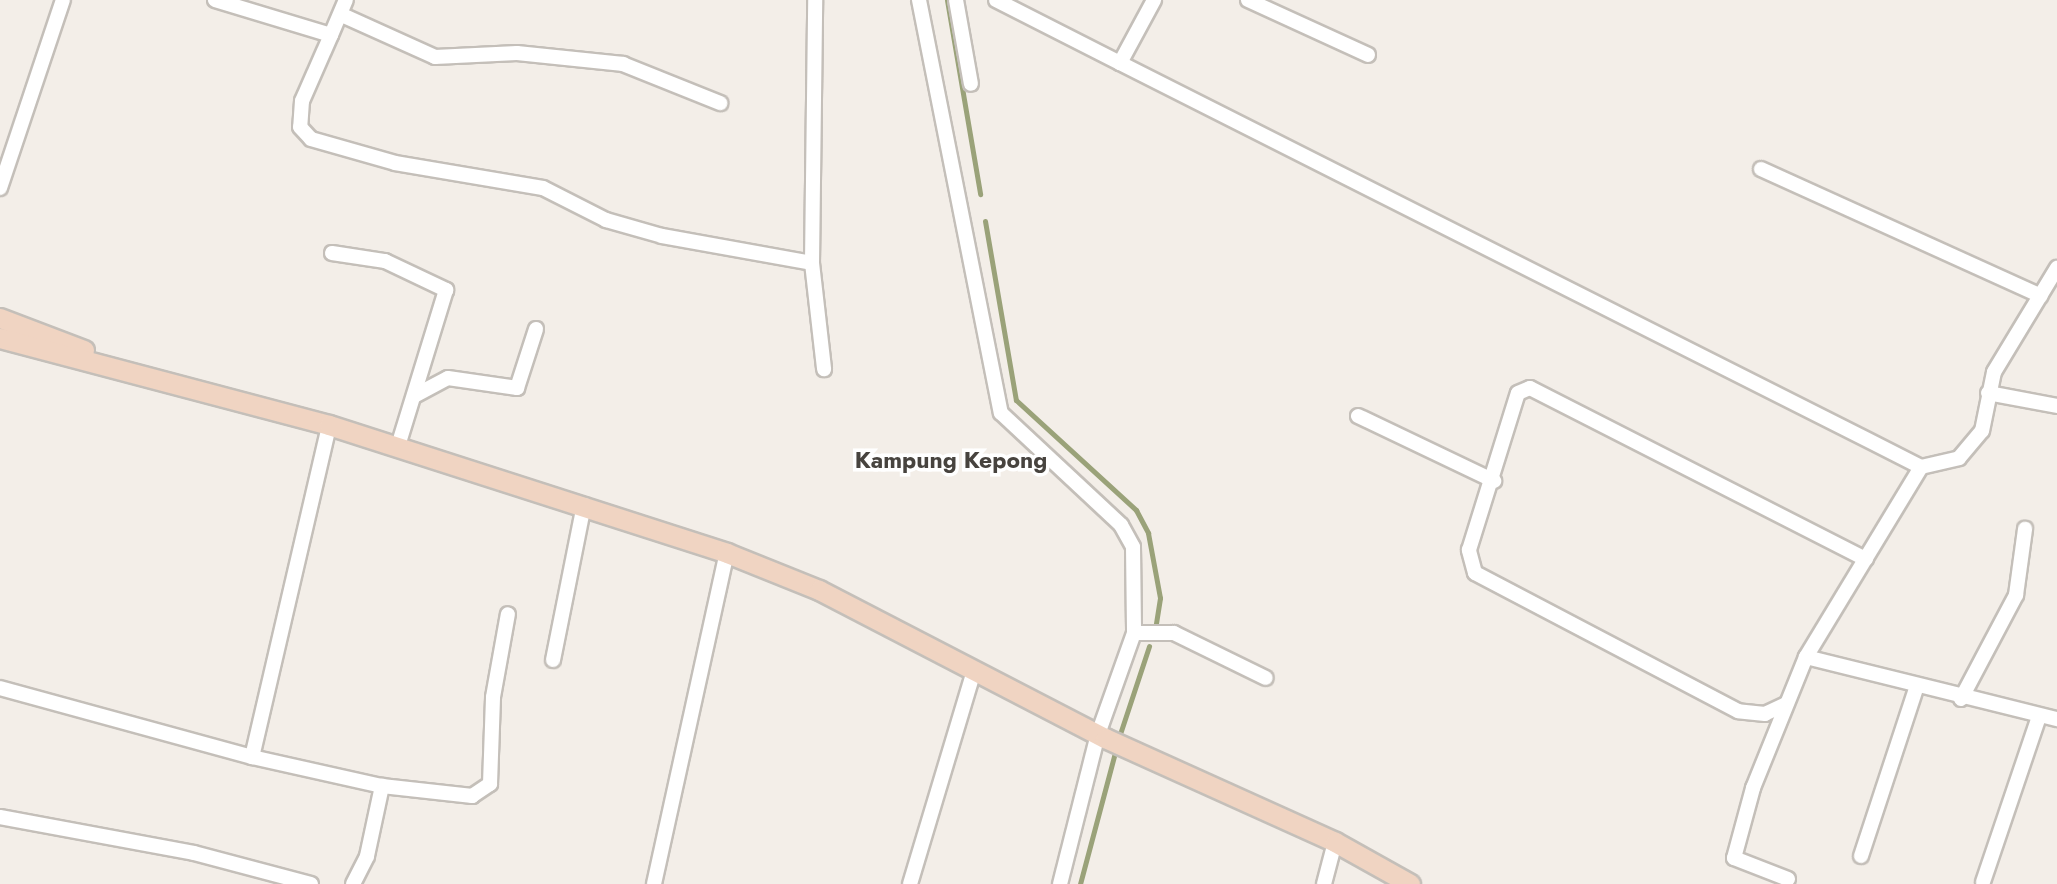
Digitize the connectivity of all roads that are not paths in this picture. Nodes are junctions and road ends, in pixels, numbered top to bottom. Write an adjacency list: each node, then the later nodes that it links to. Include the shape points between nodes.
1 (63, 0): 17 (street)
2 (215, 0): 11 (street)
3 (346, 0): 10 (street)
4 (815, 0): 19 (street)
5 (919, 0): 40 (street, via 1001,413 1121,525 1133,547 1137,575)
6 (957, 0): 14 (street)
7 (996, 0): 13 (street)
8 (1154, 0): 13 (street)
9 (1248, 0): 12 (street)
10 (342, 15): 11 (street); 15 (street, via 435,57 517,53 623,64)
11 (331, 35): 19 (street, via 302,101 300,127 311,139 394,163 543,188 606,220 662,236)
12 (1368, 55)
13 (1120, 63): 33 (street)
14 (971, 84)
15 (720, 103)
16 (1761, 169): 21 (street)
17 (0, 188)
18 (332, 253): 28 (street, via 385,261 446,290)
19 (812, 263): 26 (street)
20 (2057, 268): 21 (street)
21 (2041, 296): 27 (street, via 1994,372)
22 (0, 318): 25 (main road)
23 (536, 329): 28 (street, via 524,379 514,390 448,378)
24 (0, 338): 25 (main road)
25 (125, 369): 31 (main road)
26 (824, 369)
27 (1989, 393): 29 (street); 33 (street, via 1982,432 1959,458)
28 (414, 396): 32 (street)
29 (2057, 406)
30 (1358, 416): 34 (street)
31 (329, 425): 32 (main road); 52 (street)
32 (398, 446): 35 (main road)
33 (1921, 467): 38 (street)
34 (1494, 481): 38 (street, via 1518,393 1527,387); 48 (street, via 1468,550 1475,573 1738,711 1765,714)
35 (584, 505): 37 (main road); 42 (street)
36 (2025, 529): 47 (street, via 2015,595)
37 (727, 553): 43 (main road, via 819,590); 62 (street)
38 (1866, 559): 41 (street)
39 (508, 614): 53 (street, via 493,697 496,748 488,789 455,796)
40 (1134, 633): 44 (street, via 1174,633); 51 (street)
41 (1806, 657): 46 (street); 48 (street)
42 (554, 660)
43 (974, 670): 51 (main road); 63 (street)
44 (1266, 678)
45 (0, 688): 52 (street)
46 (1916, 689): 47 (street); 56 (street)
47 (1961, 699): 49 (street)
48 (1786, 704): 57 (street, via 1734,858)
49 (2039, 717): 50 (street); 59 (street)
50 (2057, 719)
51 (1102, 736): 55 (main road); 64 (street)
52 (252, 757): 53 (street)
53 (382, 786): 61 (street, via 367,856)
54 (0, 817): 58 (street)
55 (1335, 842): 65 (street); 66 (main road)
56 (1861, 856)
57 (1788, 879)
58 (284, 881): 60 (street)
59 (1983, 882)
60 (311, 884)
61 (353, 884)
62 (654, 884)
63 (910, 884)
64 (1060, 884)
65 (1324, 884)
66 (1410, 884)

